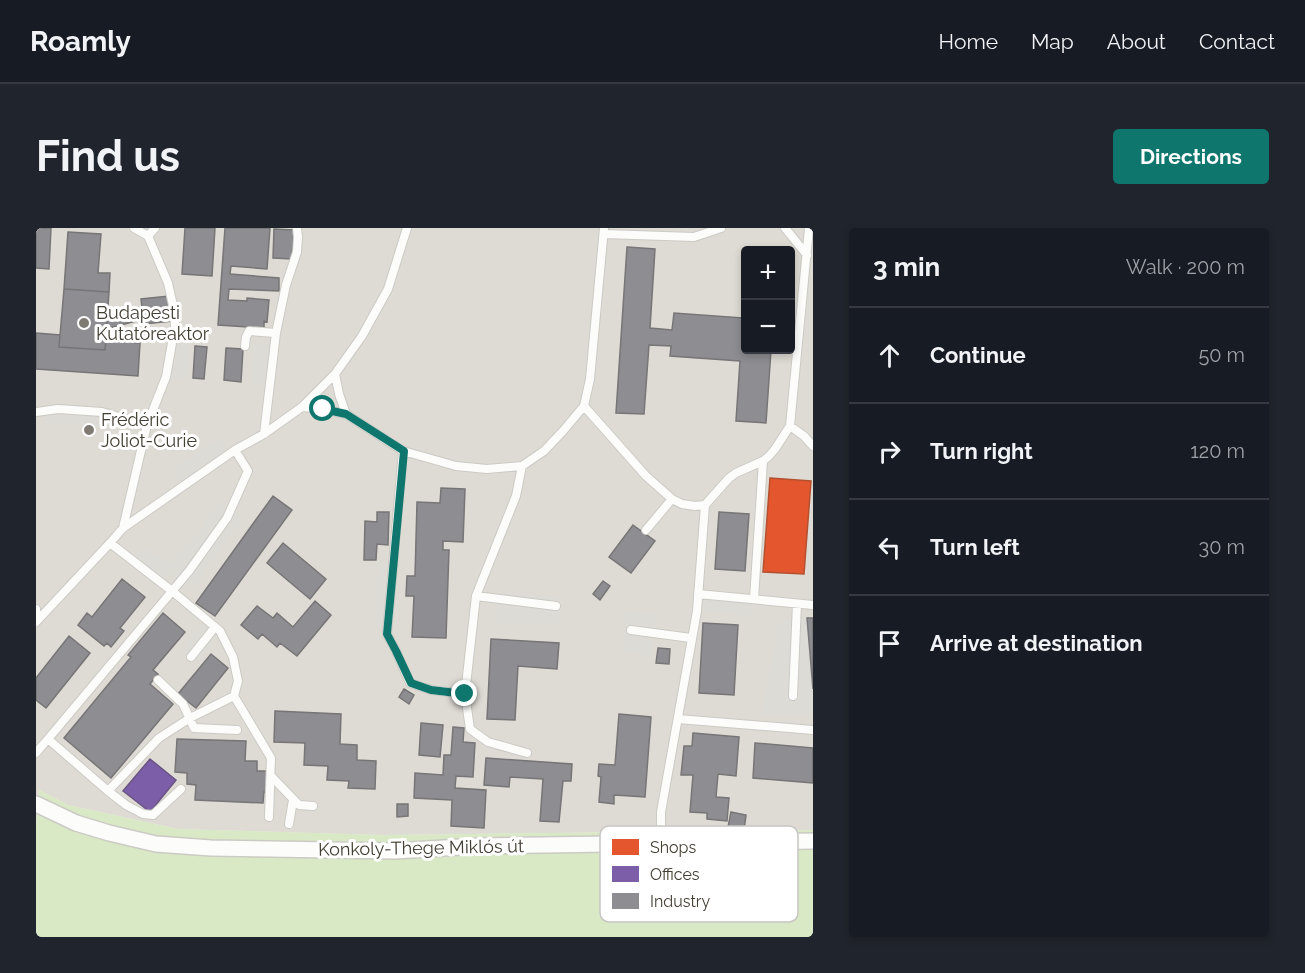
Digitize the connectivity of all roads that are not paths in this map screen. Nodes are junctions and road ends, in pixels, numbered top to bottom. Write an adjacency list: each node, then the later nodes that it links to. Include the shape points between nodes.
1 (134, 228): 9 (lane)
2 (155, 228): 9 (lane)
3 (297, 228): 11 (lane, via 297,252)
4 (407, 228): 13 (lane, via 388,289)
5 (721, 228): 8 (lane, via 694,237)
6 (785, 228): 10 (lane)
7 (809, 228): 10 (lane)
8 (604, 231): 14 (lane)
9 (148, 236): 18 (lane, via 168,283 175,326 166,377)
10 (807, 255): 19 (lane)
11 (276, 333): 12 (lane, via 249,332); 20 (lane)
12 (245, 346)
13 (335, 374): 15 (lane); 17 (lane)
14 (584, 406): 25 (lane, via 544,451); 26 (lane, via 646,476)
15 (302, 408): 17 (lane); 20 (lane)
16 (36, 412): 18 (lane, via 102,411)
17 (346, 414): 23 (lane)
18 (147, 425): 28 (lane)
19 (790, 426): 21 (lane); 24 (lane)
20 (264, 434): 22 (lane)
21 (813, 446)
22 (235, 450): 28 (lane); 31 (lane, via 248,471 227,518)
23 (404, 451): 25 (lane, via 456,466); 45 (lane, via 387,634 411,683)
24 (764, 461): 27 (lane, via 729,478); 34 (lane)
25 (522, 466): 33 (lane, via 516,496)
26 (672, 499): 27 (lane, via 682,504); 29 (lane)
27 (705, 505): 32 (lane)
28 (123, 528): 30 (lane)
29 (646, 530)
30 (110, 543): 31 (lane); 39 (lane)
31 (172, 591): 40 (lane); 52 (lane)
32 (698, 594): 34 (lane); 42 (lane)
33 (476, 596): 37 (lane); 45 (lane)
34 (753, 599): 35 (lane)
35 (797, 604): 36 (lane); 47 (lane)
36 (813, 605)
37 (556, 606)
38 (36, 609): 39 (lane)
39 (37, 621)
40 (215, 627): 43 (lane); 46 (lane, via 233,657 238,681)
41 (631, 630): 42 (lane)
42 (691, 638): 49 (lane)
43 (191, 657)
44 (158, 680): 48 (lane, via 183,704)
45 (465, 694): 54 (lane, via 470,729 488,742)
46 (234, 696): 48 (lane); 55 (lane, via 271,758)
47 (794, 696)
48 (190, 718): 50 (lane, via 194,728); 57 (lane, via 159,738)
49 (678, 719): 51 (lane); 63 (lane)
50 (237, 730)
51 (813, 730)
52 (48, 739): 53 (lane); 57 (lane)
53 (36, 753)
54 (527, 753)
55 (271, 776): 58 (lane); 61 (lane)
56 (181, 789): 57 (lane, via 153,815 143,814)
57 (108, 791)
58 (293, 800): 60 (lane, via 299,805); 62 (lane)
59 (36, 804): 66 (street, Konkoly-Thege Miklós út, via 109,833 156,844 212,849 395,851)
60 (313, 806)
61 (269, 817)
62 (290, 824)
63 (661, 826)
64 (798, 841): 65 (street, Konkoly-Thege Miklós út)
65 (813, 841)
66 (600, 845)

